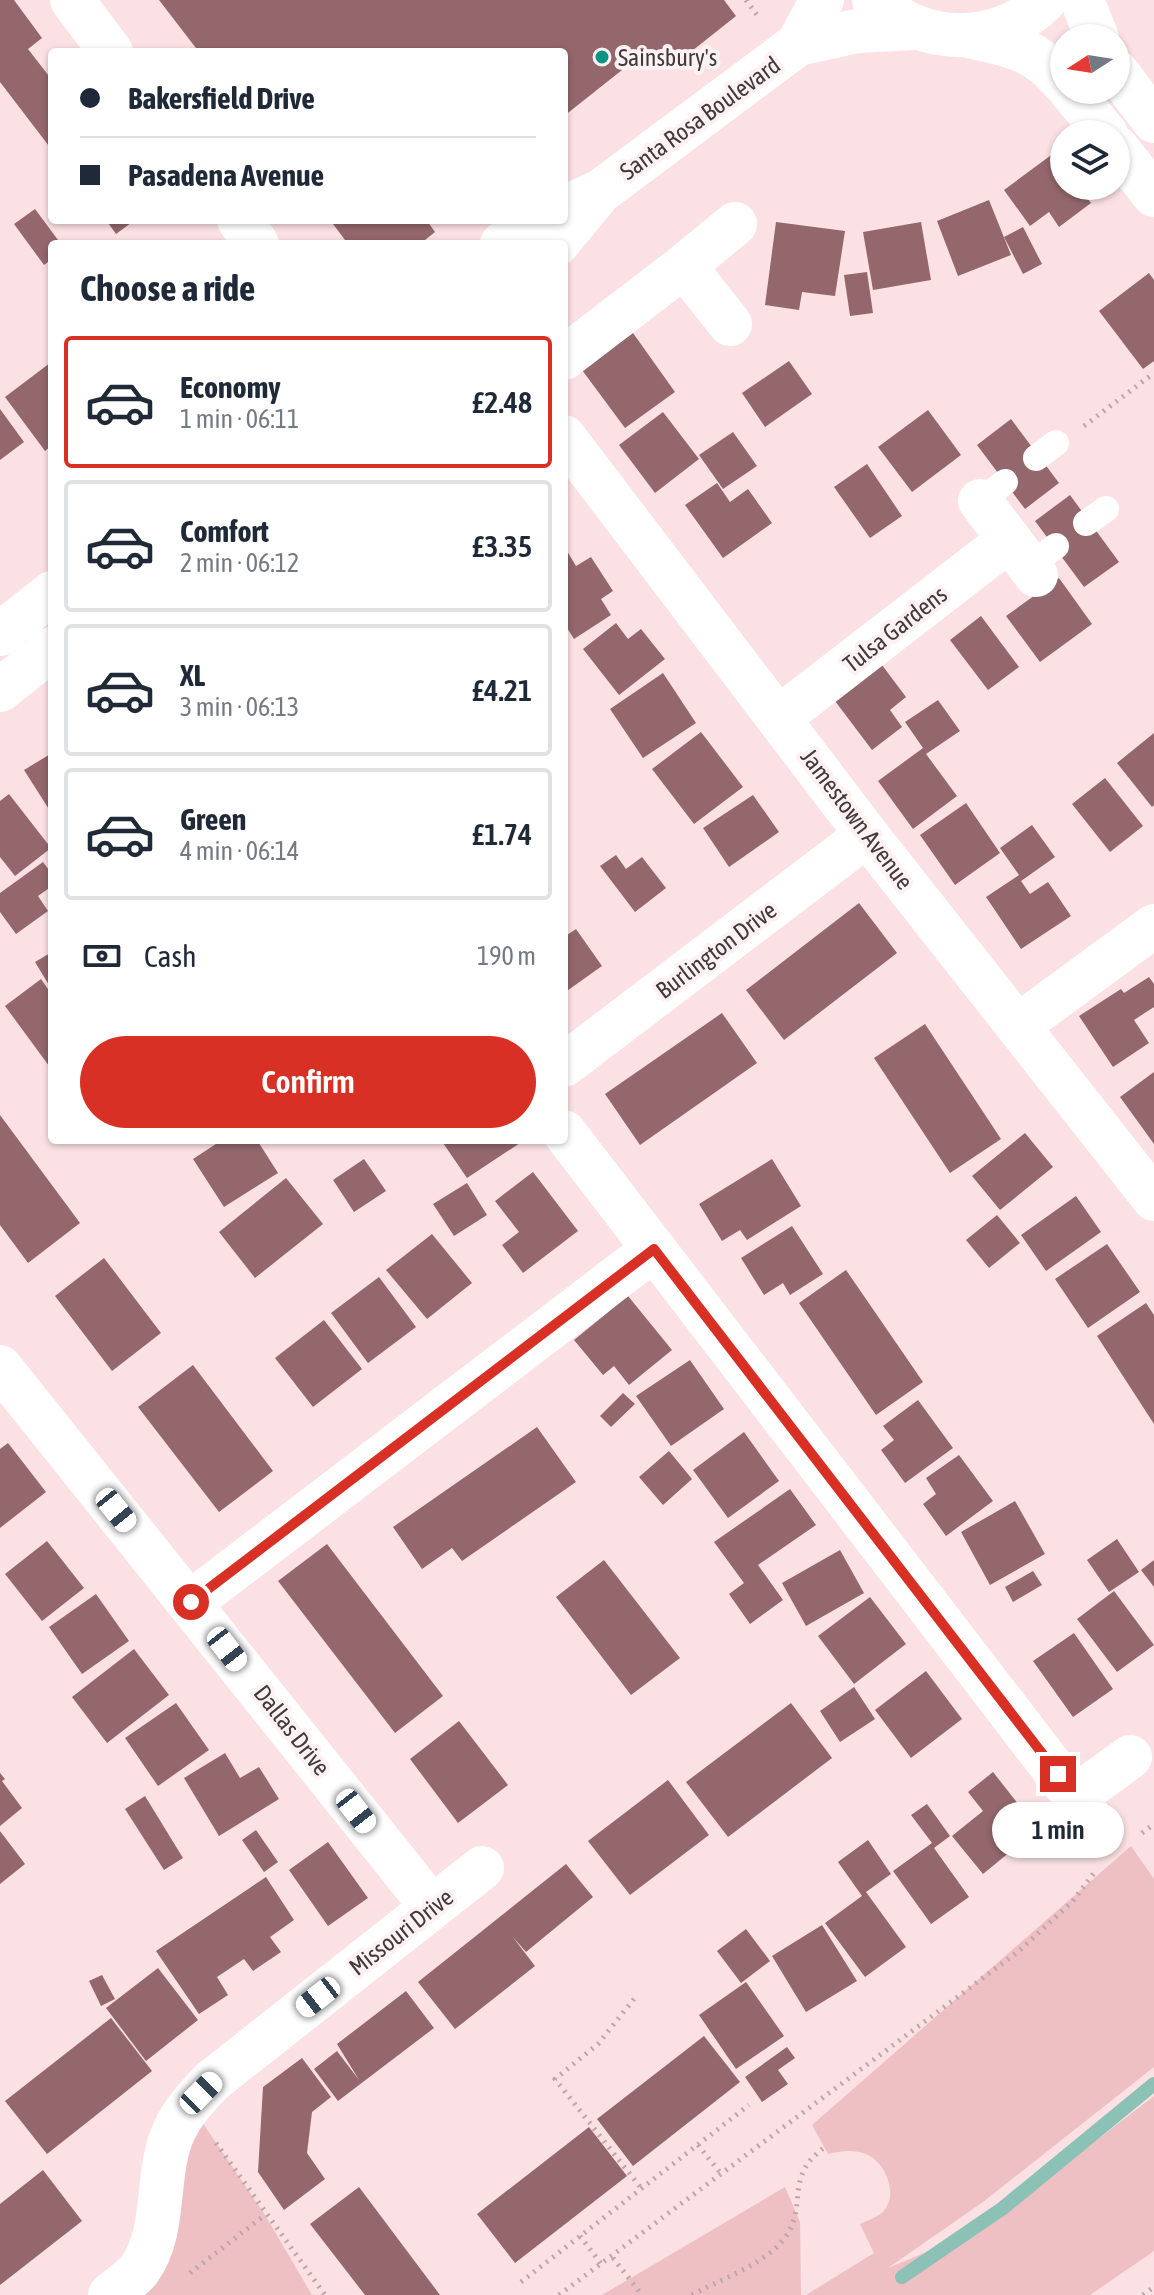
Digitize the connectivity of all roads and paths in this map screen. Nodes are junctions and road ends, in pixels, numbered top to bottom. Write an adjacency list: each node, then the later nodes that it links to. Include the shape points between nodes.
1 (72, 0): 12 (street)
2 (746, 0): 7 (path)
3 (822, 0): 11 (street, Santa Rosa Boulevard)
4 (874, 0): 9 (street)
5 (1045, 0): 10 (street, via 1003,28)
6 (1082, 0): 8 (street)
7 (760, 18)
8 (1091, 24)
9 (916, 28): 10 (street); 11 (street, Santa Rosa Boulevard, via 857,31)
10 (968, 36): 13 (street, via 1023,48)
11 (798, 44): 20 (street, Santa Rosa Boulevard)
12 (108, 48)
13 (1050, 67)
14 (1130, 89): 17 (street)
15 (1081, 104): 16 (street)
16 (1095, 120)
17 (1154, 121)
18 (1130, 165): 19 (street)
19 (1154, 195)
20 (582, 200): 24 (street, Santa Rosa Boulevard)
21 (533, 224): 23 (street)
22 (735, 224): 25 (street)
23 (508, 240)
24 (559, 240)
25 (684, 266): 26 (street); 27 (street)
26 (730, 324)
27 (568, 355)
28 (1154, 373): 29 (path)
29 (1082, 428)
30 (568, 442): 36 (street, Jamestown Avenue)
31 (992, 492): 36 (street, Tulsa Gardens, via 1033,557)
32 (48, 596): 33 (street)
33 (0, 634)
34 (48, 652): 35 (street)
35 (0, 690)
36 (780, 717): 37 (street, Jamestown Avenue)
37 (867, 835): 39 (street, Jamestown Avenue); 40 (street, Burlington Drive)
38 (1154, 926): 39 (street)
39 (1019, 1025): 42 (street, Jamestown Avenue)
40 (568, 1062)
41 (568, 1137): 43 (street)
42 (1154, 1199)
43 (654, 1249): 45 (street); 47 (street)
44 (0, 1367): 45 (street, Dallas Drive)
45 (191, 1602): 49 (street, Dallas Drive)
46 (1130, 1757): 47 (street)
47 (1090, 1832): 55 (path, via 1072,1902 1019,1951)
48 (482, 1868): 49 (street, Missouri Drive)
49 (432, 1907): 51 (street, Missouri Drive)
50 (634, 1999): 56 (path, via 598,2044 555,2079)
51 (189, 2104): 57 (path); 64 (street, Missouri Drive, via 165,2159 154,2240 138,2271)
52 (749, 2105): 53 (path)
53 (698, 2145): 55 (path); 56 (path)
54 (825, 2147): 68 (path, via 801,2170 796,2215 783,2240 763,2257)
55 (722, 2175): 59 (path)
56 (641, 2188): 58 (path)
57 (265, 2215): 61 (path); 65 (path)
58 (580, 2236): 60 (path); 62 (path)
59 (613, 2258): 60 (path); 67 (path)
60 (602, 2265): 66 (path)
61 (184, 2277)
62 (521, 2282)
63 (1154, 2287): 69 (path)
64 (110, 2295)
65 (325, 2295)
66 (559, 2295)
67 (642, 2295)
68 (692, 2295)
69 (1143, 2295)

